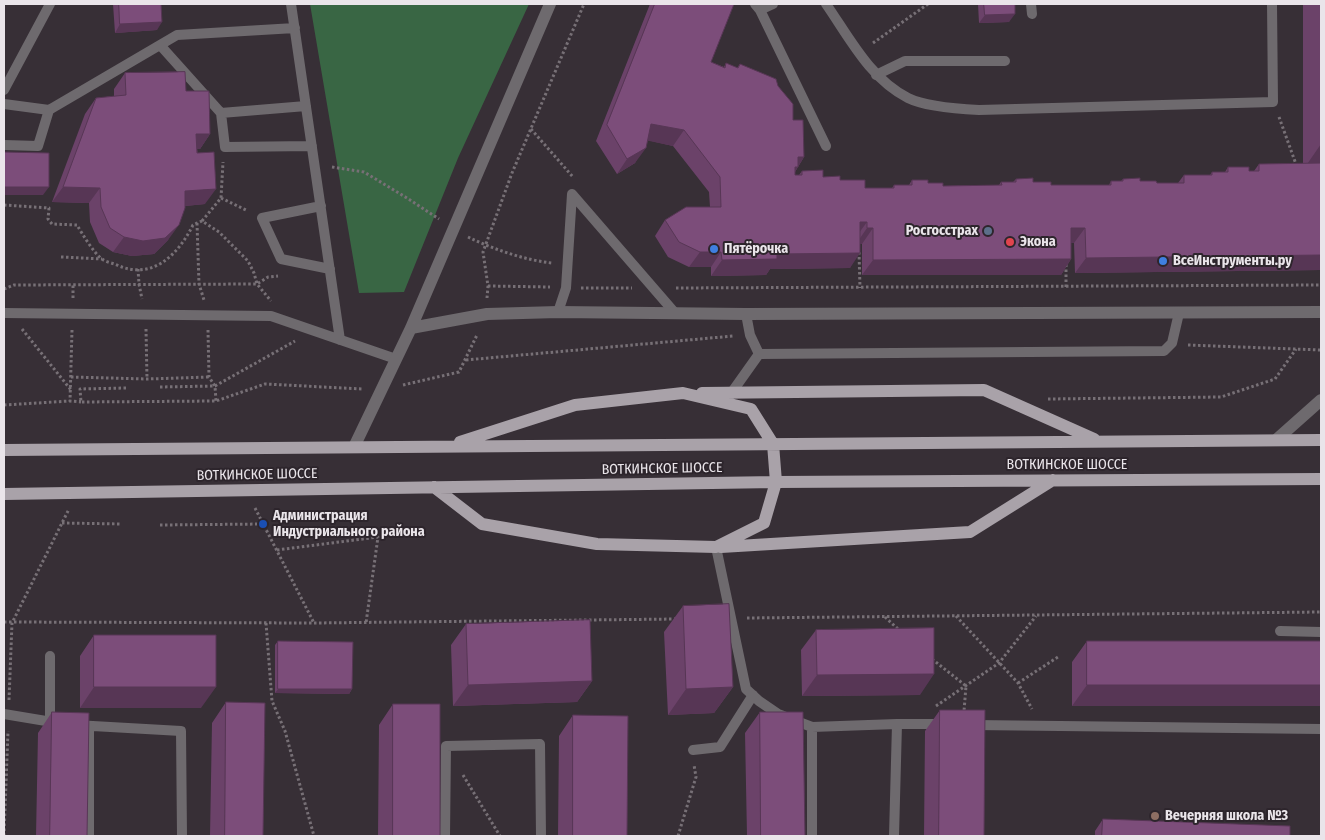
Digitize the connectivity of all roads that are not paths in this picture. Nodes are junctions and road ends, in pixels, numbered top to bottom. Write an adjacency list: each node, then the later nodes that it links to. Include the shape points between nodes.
1 (50, 4): 12 (lane)
2 (291, 4): 8 (lane)
3 (550, 4): 28 (street)
4 (773, 4): 7 (lane)
5 (826, 4): 11 (lane)
6 (1272, 4): 11 (lane, via 1273,102 979,110 943,107 908,98)
7 (758, 7): 19 (lane)
8 (295, 28): 9 (lane, via 177,35); 14 (lane)
9 (160, 45): 15 (lane); 16 (lane)
10 (1005, 61): 11 (lane, via 905,61)
11 (876, 75)
12 (4, 90)
13 (4, 104): 15 (lane)
14 (306, 106): 16 (lane); 18 (lane)
15 (50, 110): 17 (lane, via 38,146)
16 (220, 113): 18 (lane, via 225,146)
17 (4, 145)
18 (312, 146): 20 (lane)
19 (826, 146)
20 (321, 206): 21 (lane); 21 (lane, via 262,218 281,259)
21 (330, 269): 29 (lane)
22 (558, 312): 25 (street); 25 (lane, via 566,288 572,194); 28 (street, via 487,314)
23 (1321, 312): 26 (street)
24 (7, 313): 29 (lane, via 271,316)
25 (675, 313): 27 (street)
26 (1179, 313): 27 (street); 30 (lane, via 1172,343 1164,351)
27 (746, 314): 30 (lane, via 750,335)
28 (411, 328): 31 (street)
29 (340, 340): 31 (lane)
30 (759, 354): 32 (lane)
31 (396, 359): 39 (street)
32 (732, 392): 33 (main road); 37 (main road, via 984,390)
33 (683, 393): 38 (main road, via 751,409); 40 (main road, via 574,405)
34 (1321, 400): 35 (street)
35 (1276, 440): 36 (main road, ВОТКИНСКОЕ ШОССЕ); 37 (main road, ВОТКИНСКОЕ ШОССЕ)
36 (1321, 440)
37 (1099, 442): 38 (main road, ВОТКИНСКОЕ ШОССЕ)
38 (773, 444): 40 (main road, ВОТКИНСКОЕ ШОССЕ); 44 (main road)
39 (354, 446): 40 (main road, ВОТКИНСКОЕ ШОССЕ); 41 (main road, ВОТКИНСКОЕ ШОССЕ)
40 (448, 446)
41 (4, 450)
42 (1321, 479): 43 (main road, ВОТКИНСКОЕ ШОССЕ)
43 (1054, 480): 44 (main road, ВОТКИНСКОЕ ШОССЕ); 47 (main road, via 970,532)
44 (776, 482): 45 (main road, ВОТКИНСКОЕ ШОССЕ); 47 (main road, via 764,523)
45 (434, 487): 46 (main road, ВОТКИНСКОЕ ШОССЕ); 47 (main road, via 482,524 597,544)
46 (4, 494)
47 (716, 547): 51 (lane, via 746,689)
48 (1280, 631): 49 (lane)
49 (1321, 632)
50 (50, 656): 53 (lane)
51 (753, 695): 56 (lane, via 778,714); 58 (lane, via 720,747)
52 (6, 714): 53 (lane)
53 (50, 723): 55 (lane)
54 (897, 724): 56 (lane); 57 (lane); 64 (lane)
55 (89, 726): 59 (lane); 60 (lane, via 181,731)
56 (812, 727): 63 (lane)
57 (1321, 729)
58 (693, 750)
59 (89, 836)
60 (182, 836)
61 (445, 836): 62 (lane, via 446,746 540,744)
62 (541, 836)
63 (812, 836)
64 (894, 836)

